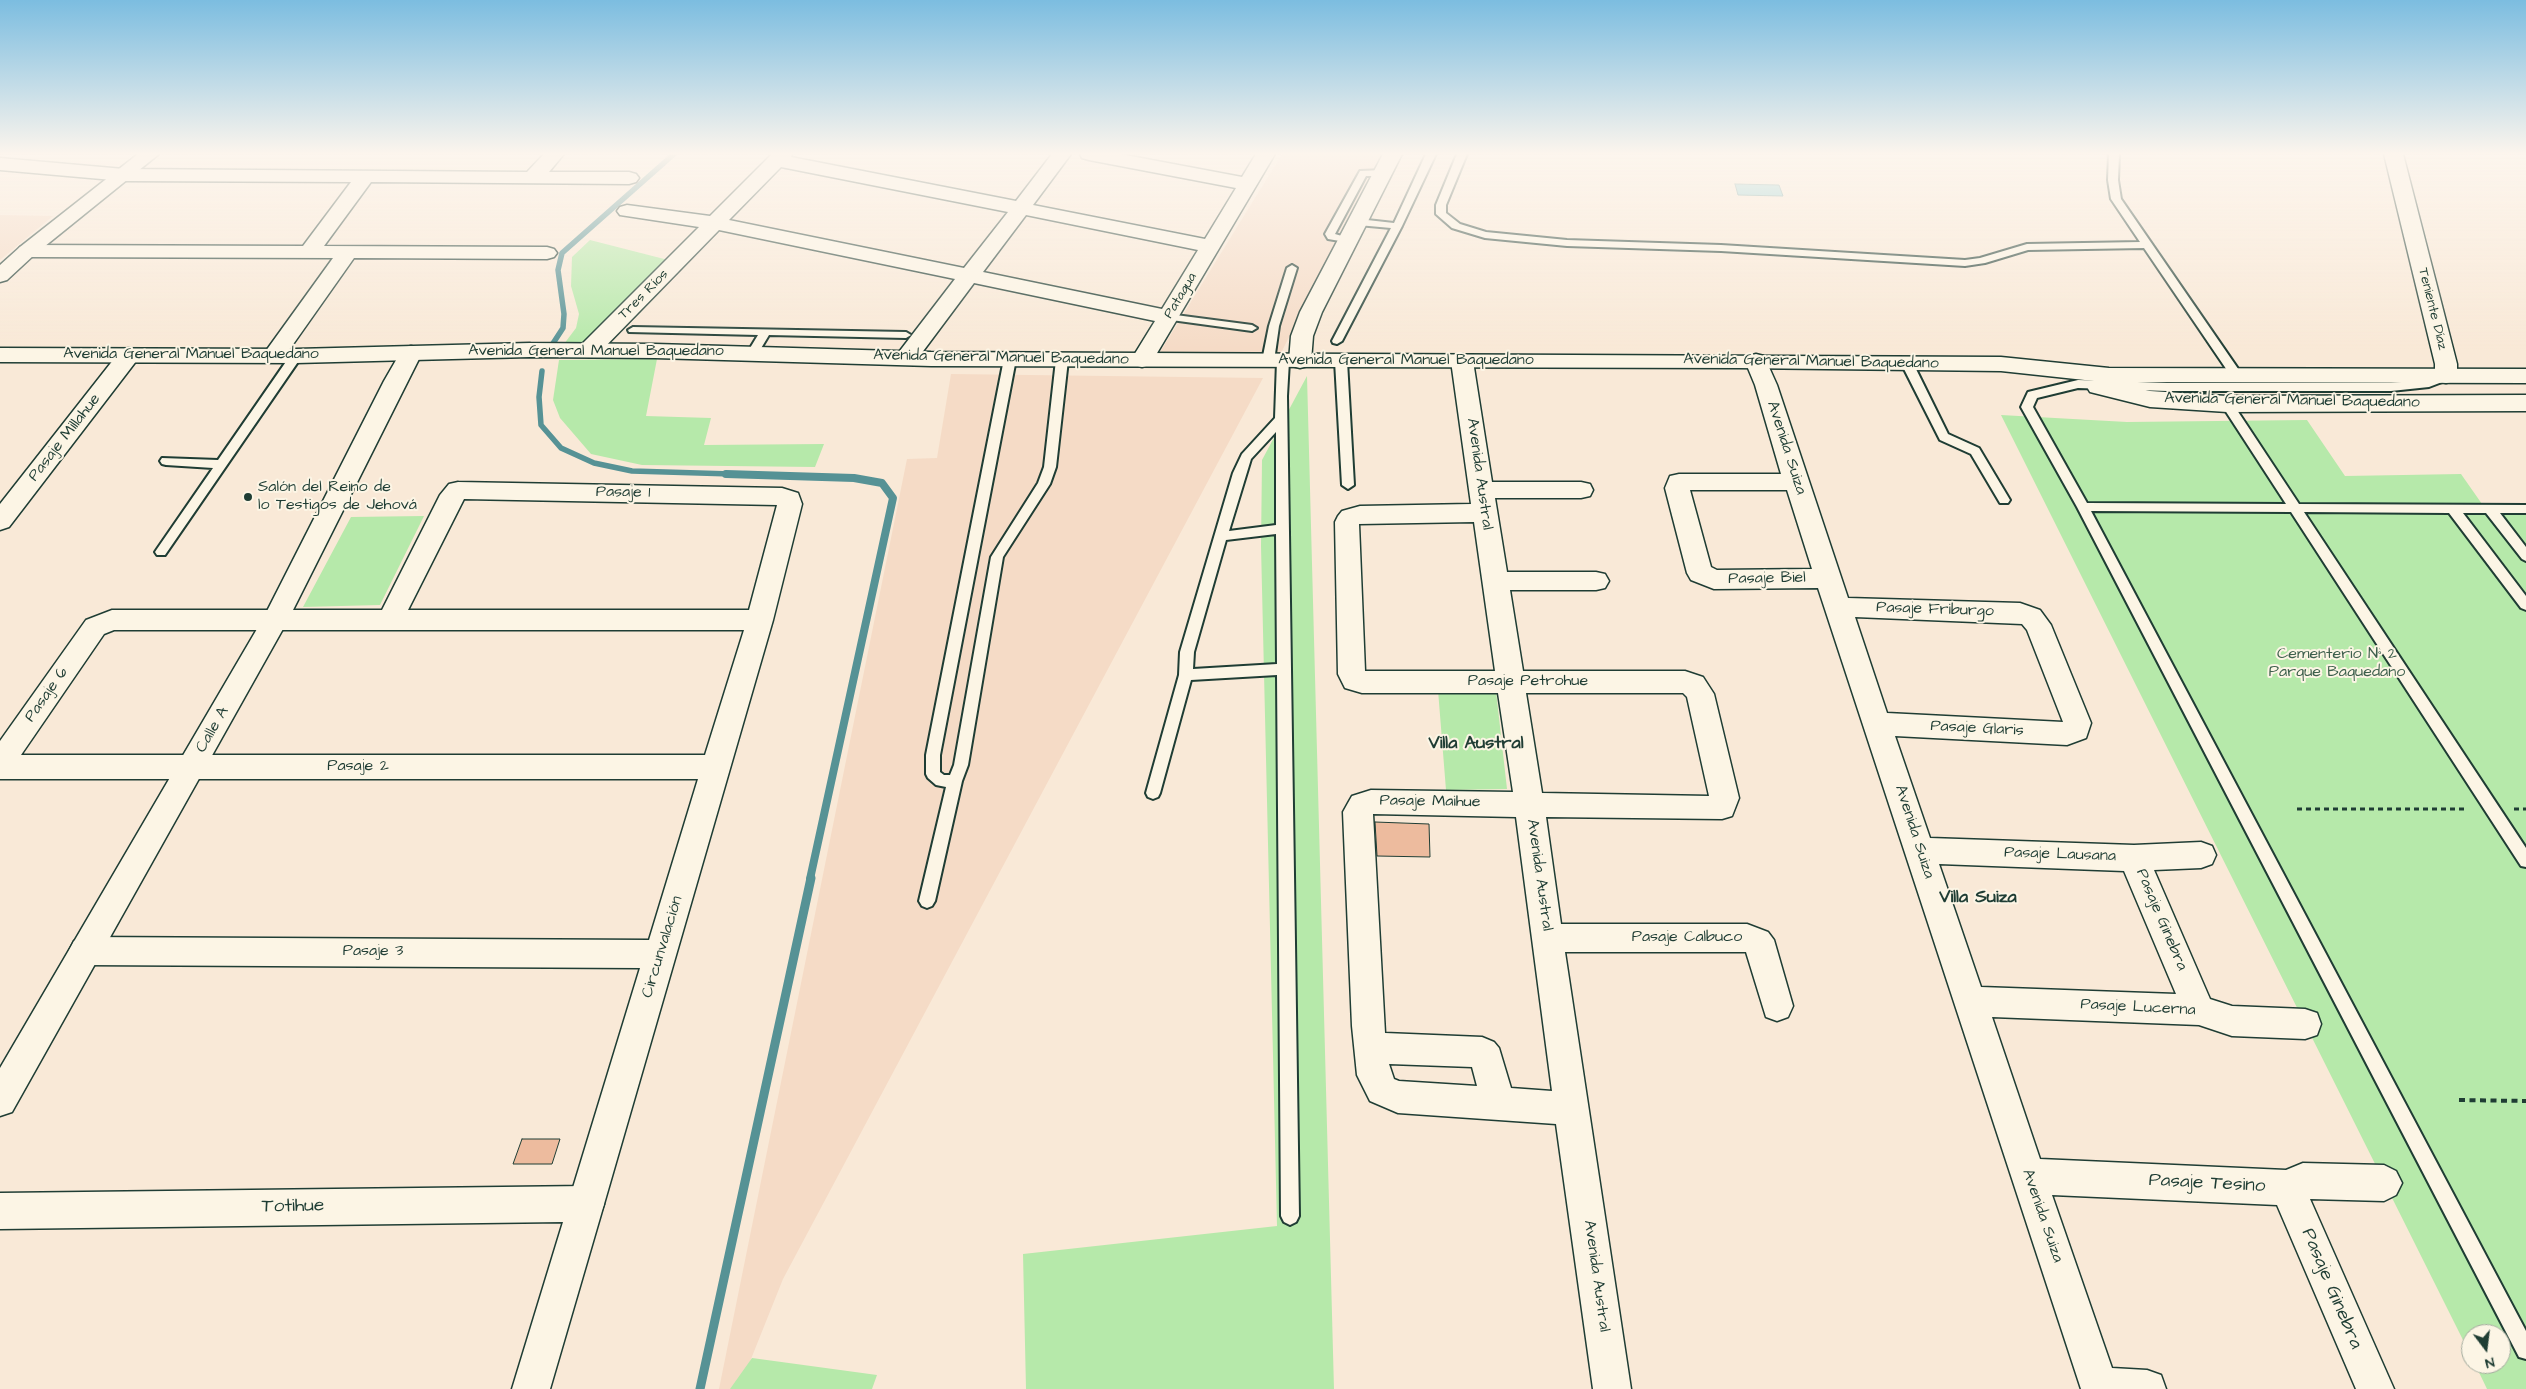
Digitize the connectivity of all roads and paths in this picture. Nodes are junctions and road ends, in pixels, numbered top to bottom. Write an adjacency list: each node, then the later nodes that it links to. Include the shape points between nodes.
1 (69, 219): 20 (street)
2 (333, 219): 21 (street)
3 (683, 219): 15 (street)
4 (718, 219): 15 (street, Tres Ríos)
5 (1013, 219): 25 (street)
6 (1075, 219): 19 (street)
7 (1227, 219): 19 (street, Patagua)
8 (1338, 219): 17 (lane, via 1330,234)
9 (1360, 219): 14 (street)
10 (1400, 219): 16 (lane)
11 (1447, 219): 18 (lane, via 1456,226 1484,235 1567,243 1721,248 1965,263 2027,247)
12 (2129, 219): 18 (lane)
13 (2409, 219): 50 (street, Teniente Díaz, via 2446,364)
14 (1358, 222): 16 (lane); 17 (street)
15 (714, 223): 25 (street); 32 (street, Tres Ríos)
16 (1397, 226): 33 (lane)
17 (1348, 241): 44 (street)
18 (2146, 245): 49 (lane)
19 (1211, 246): 27 (street, Patagua)
20 (27, 251): 21 (street); 26 (street)
21 (309, 252): 22 (street)
22 (348, 252): 23 (street); 38 (street)
23 (547, 253)
24 (1292, 268): 44 (lane, via 1274,326)
25 (970, 275): 27 (street); 40 (street)
26 (0, 276)
27 (1168, 317): 28 (lane); 43 (street, Patagua)
28 (1252, 328)
29 (634, 330): 30 (lane)
30 (766, 332): 31 (lane); 35 (lane)
31 (906, 335)
32 (589, 350): 34 (street, Avenida General Manuel Baquedano); 35 (street, Avenida General Manuel Baquedano)
33 (1339, 351): 44 (street, Avenida General Manuel Baquedano); 45 (street, Avenida General Manuel Baquedano); 59 (lane)
34 (411, 353): 39 (street, Avenida General Manuel Baquedano); 80 (street, Calle A)
35 (753, 353): 40 (street, Avenida General Manuel Baquedano)
36 (0, 355): 37 (street, Avenida General Manuel Baquedano)
37 (129, 355): 38 (street, Avenida General Manuel Baquedano); 62 (street, Pasaje Millahue)
38 (274, 355): 39 (street, Avenida General Manuel Baquedano)
39 (296, 356): 57 (lane)
40 (907, 357): 41 (street, Avenida General Manuel Baquedano)
41 (1010, 359): 42 (street, Avenida General Manuel Baquedano); 92 (lane, via 933,755 933,774 941,781)
42 (1062, 360): 43 (street, Avenida General Manuel Baquedano); 92 (lane, via 1050,466 1044,484 997,557 961,766)
43 (1142, 360): 44 (street, Avenida General Manuel Baquedano)
44 (1284, 361): 55 (lane)
45 (1462, 361): 46 (street, Avenida General Manuel Baquedano); 63 (street, Avenida Austral)
46 (1756, 361): 47 (street, Avenida General Manuel Baquedano); 58 (street, Avenida Suiza)
47 (1907, 363): 48 (street, Avenida General Manuel Baquedano); 61 (lane, via 1944,437 1975,451)
48 (2001, 364): 49 (street, Avenida General Manuel Baquedano, via 2109,375); 52 (street, Avenida General Manuel Baquedano)
49 (2237, 376): 50 (street, Avenida General Manuel Baquedano)
50 (2446, 376): 51 (street, Avenida General Manuel Baquedano); 52 (lane, via 2425,384 2391,387)
51 (2526, 376)
52 (2078, 384): 54 (street, Avenida General Manuel Baquedano, via 2150,399); 65 (lane, via 2032,395 2027,407)
53 (2526, 403): 54 (street, Avenida General Manuel Baquedano)
54 (2227, 404): 66 (lane)
55 (1281, 419): 71 (lane); 72 (lane, via 1246,457)
56 (166, 461): 57 (lane)
57 (221, 464): 73 (lane)
58 (1796, 482): 75 (street, Avenida Suiza); 75 (street, Pasaje Biel, via 1680,482 1677,488 1700,573 1714,580)
59 (1348, 485)
60 (1581, 490): 63 (street)
61 (2004, 500)
62 (8, 501): 70 (street, Pasaje Millahue)
63 (1483, 501): 76 (street, Avenida Austral); 85 (street, Pasaje Petrohue, via 1360,515 1351,517 1347,522 1352,674 1355,680 1362,682)
64 (790, 504): 81 (street, Pasaje 1, via 789,499 782,497 458,490 452,495); 82 (street, Circunvalación)
65 (2083, 507): 66 (lane); 123 (lane)
66 (2297, 508): 67 (lane); 97 (lane)
67 (2453, 509): 68 (lane); 78 (lane)
68 (2490, 509): 69 (lane); 74 (lane)
69 (2526, 509)
70 (0, 521)
71 (1282, 529): 72 (lane); 83 (lane)
72 (1220, 536): 84 (lane, via 1187,652)
73 (160, 552)
74 (2526, 556)
75 (1829, 578): 79 (street, Avenida Suiza)
76 (1495, 581): 77 (street); 85 (street, Avenida Austral)
77 (1596, 581)
78 (2526, 606)
79 (1838, 607): 86 (street, Avenida Suiza); 87 (street, Pasaje Friburgo, via 2020,613 2031,617 2038,625 2077,723)
80 (276, 620): 81 (street); 88 (street, Pasaje 6, via 112,620 95,627); 90 (street, Calle A)
81 (390, 620): 82 (street)
82 (760, 620): 91 (street, Circunvalación)
83 (1284, 669): 84 (lane); 122 (lane)
84 (1186, 675): 93 (lane)
85 (1510, 682): 94 (street, Avenida Austral); 95 (street, Pasaje Petrohue, via 1686,682 1693,685 1700,694 1724,798)
86 (1877, 724): 87 (street, Pasaje Glaris, via 2067,734); 99 (street, Avenida Suiza)
87 (2076, 730)
88 (0, 763)
89 (0, 767): 90 (street, Pasaje 2)
90 (192, 767): 91 (street, Pasaje 2); 105 (street, Calle A)
91 (716, 768): 106 (street, Circunvalación)
92 (955, 781): 103 (lane)
93 (1153, 793)
94 (1529, 804): 95 (street, Pasaje Maihue); 104 (street, Avenida Austral); 111 (street, Pasaje Maihue, via 1371,802 1362,805 1358,812)
95 (1722, 807)
96 (2297, 809): 97 (path)
97 (2492, 809): 98 (path); 102 (lane)
98 (2526, 809)
99 (1920, 851): 101 (street, Pasaje Lausana); 107 (street, Avenida Suiza)
100 (2201, 855): 101 (street, Pasaje Lausana)
101 (2134, 858): 109 (street, Pasaje Ginebra)
102 (2526, 861)
103 (927, 901)
104 (1548, 938): 108 (street, Pasaje Calbuco, via 1747,938 1757,942 1763,950); 116 (street, Avenida Austral)
105 (85, 951): 106 (street, Pasaje 3); 112 (street, Calle A)
106 (661, 954): 120 (street, Circunvalación)
107 (1970, 1001): 109 (street, Pasaje Lucerna); 117 (street, Avenida Suiza)
108 (1777, 1006)
109 (2199, 1010): 110 (street, Pasaje Lucerna, via 2232,1021)
110 (2305, 1024)
111 (1370, 1037): 115 (street, via 1482,1053 1487,1059); 115 (street, via 1374,1075 1382,1090 1398,1097)
112 (0, 1100)
113 (2459, 1100): 114 (path)
114 (2526, 1101)
115 (1498, 1104): 116 (street)
116 (1571, 1109): 126 (street, Avenida Austral)
117 (2029, 1176): 119 (street, Pasaje Tesino); 124 (street, Avenida Suiza)
118 (2384, 1182): 119 (street, Pasaje Tesino, via 2303,1181)
119 (2287, 1188): 128 (street, Pasaje Ginebra)
120 (586, 1204): 121 (street, Totihue); 125 (street, Circunvalación)
121 (0, 1211)
122 (1290, 1216)
123 (2526, 1350)
124 (2100, 1388): 127 (street)
125 (531, 1389)
126 (1612, 1389)
127 (2147, 1389)
128 (2374, 1389)

